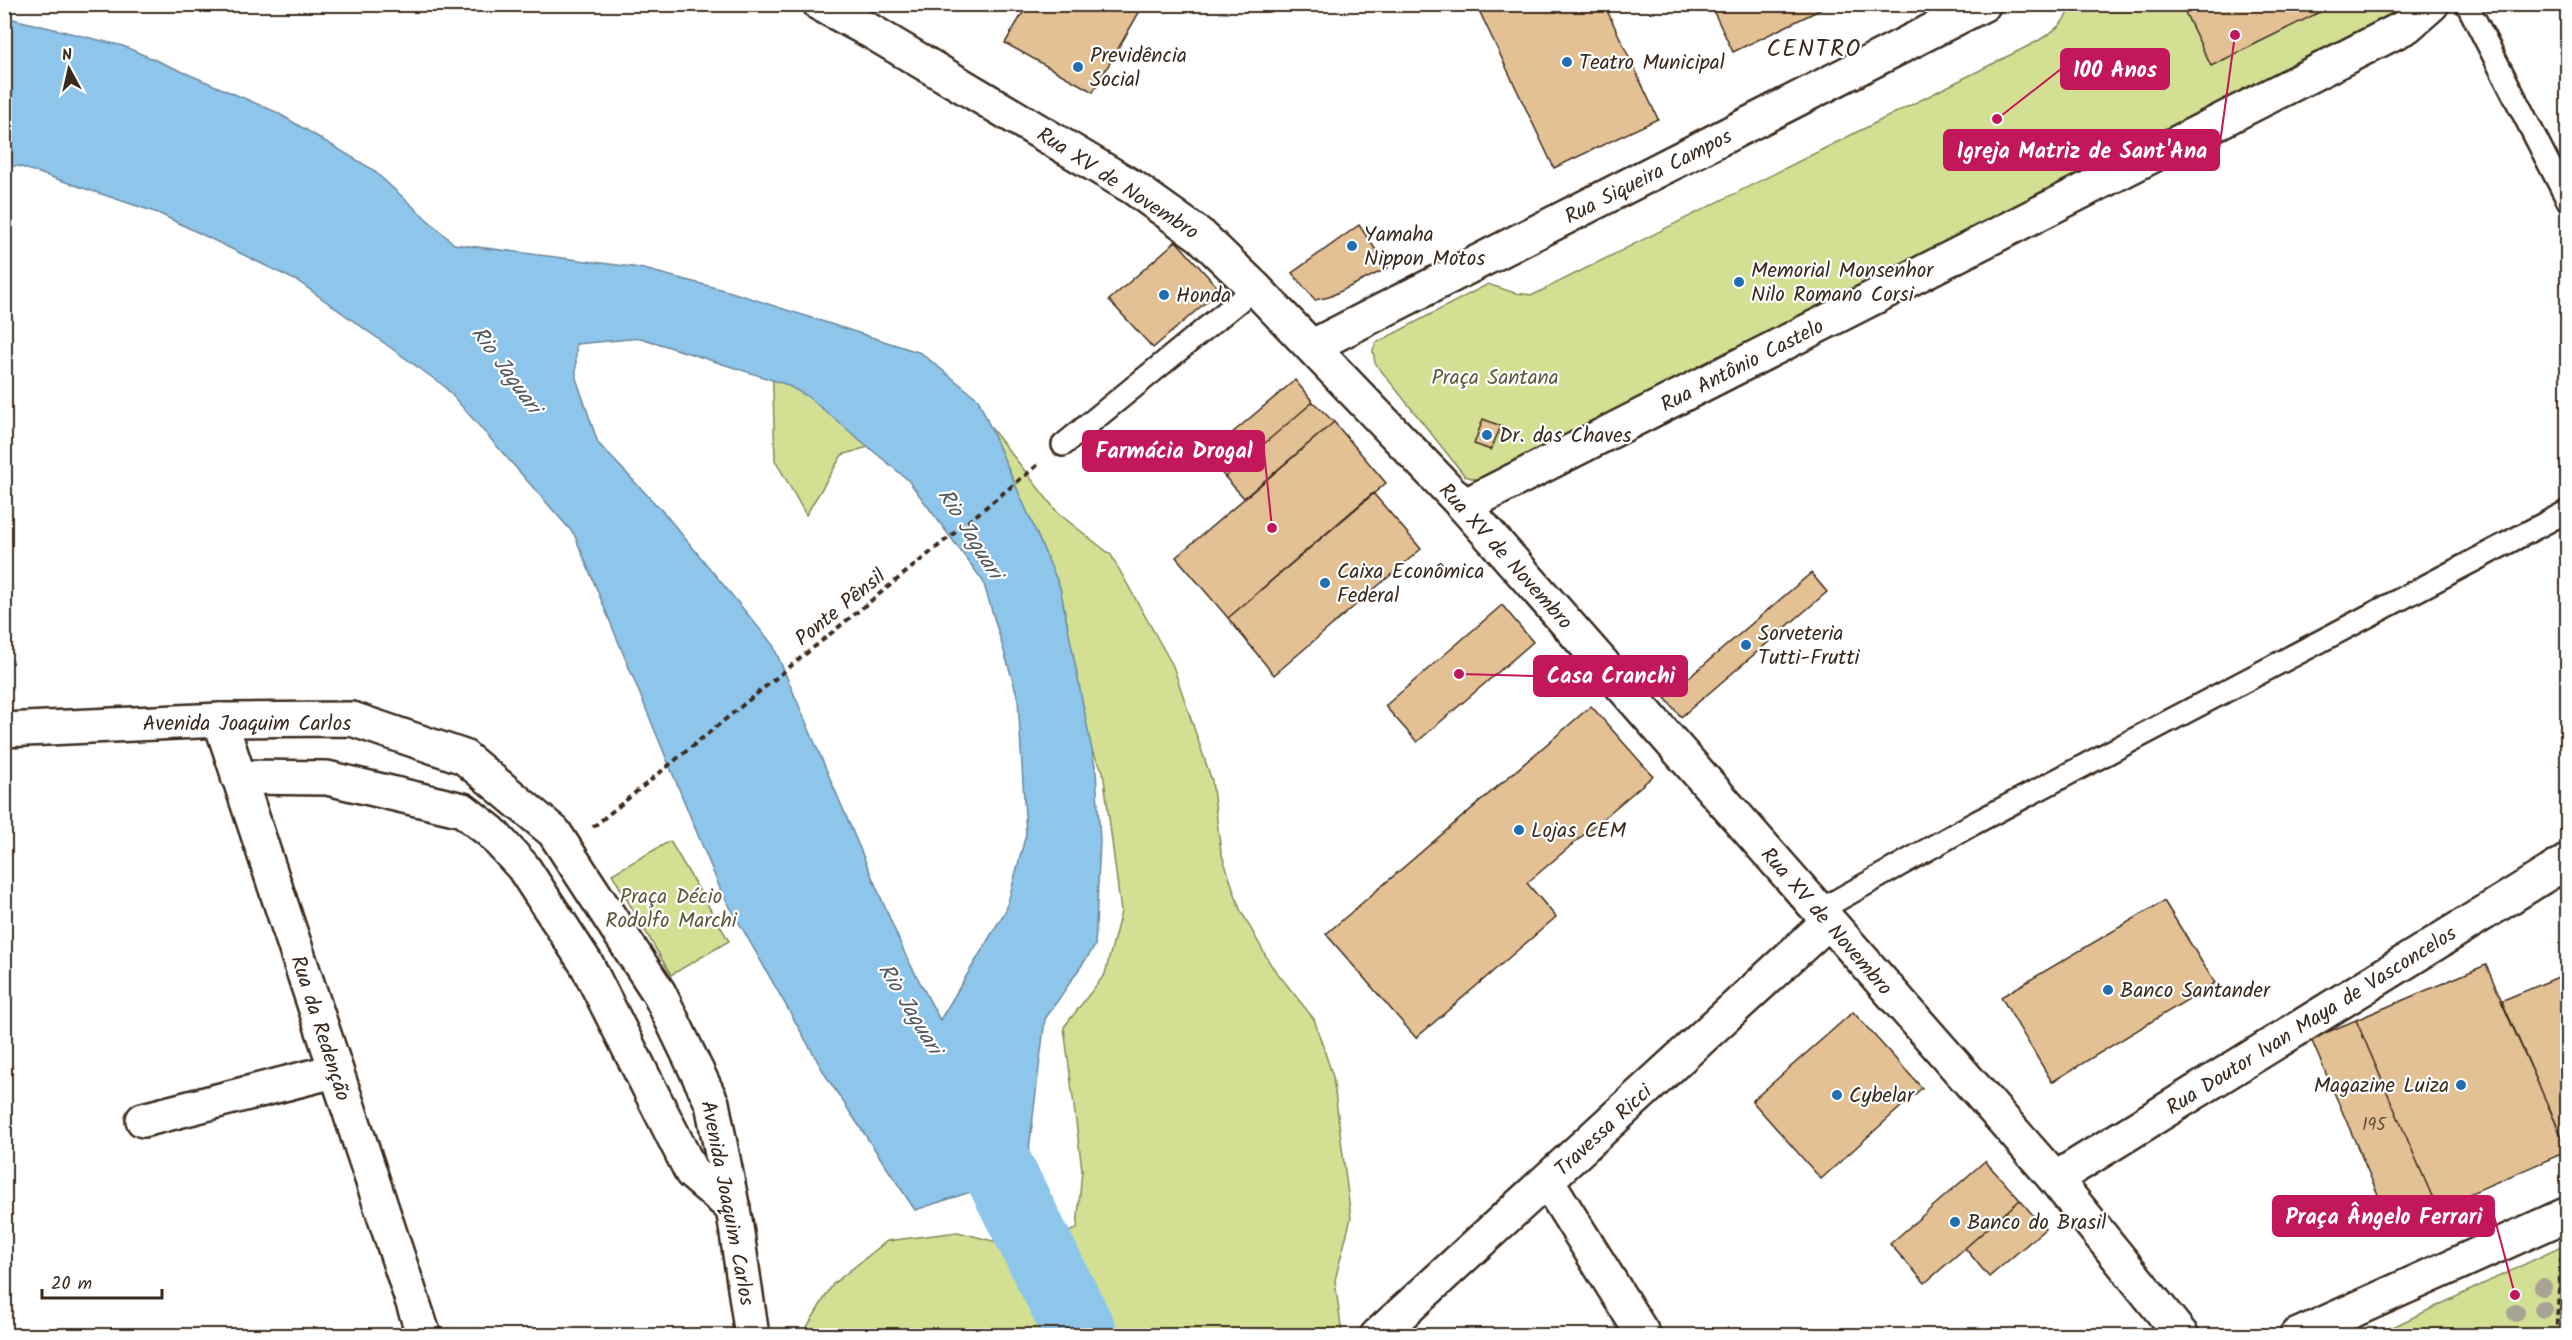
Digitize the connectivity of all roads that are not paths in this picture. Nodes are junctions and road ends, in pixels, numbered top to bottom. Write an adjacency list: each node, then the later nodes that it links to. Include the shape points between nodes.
1 (820, 4): 6 (street, Rua XV de Novembro, via 1134,188 1201,236)
2 (1984, 4): 7 (street, Rua Siqueira Campos)
3 (2432, 4): 9 (street, Rua Antônio Castelo, via 2407,26)
4 (2467, 4): 5 (lane)
5 (2568, 201)
6 (1255, 288): 7 (street, Rua XV de Novembro); 8 (lane)
7 (1313, 346): 9 (street, Rua XV de Novembro)
8 (1063, 445)
9 (1464, 506): 15 (street, Rua XV de Novembro)
10 (2568, 512): 15 (lane, via 1973,824)
11 (220, 720): 12 (street, Avenida Joaquim Carlos); 13 (street, Rua da Redenção); 20 (street, Avenida Joaquim Carlos, via 352,720 464,757 554,832 659,993 712,1103)
12 (4, 730)
13 (238, 777): 16 (street, Rua da Redenção); 20 (street, via 327,778 463,810 490,832 523,867 587,965 692,1173)
14 (2568, 861): 18 (street, Rua Doutor Ivan Maya de Vasconcelos)
15 (1823, 916): 18 (street, Rua XV de Novembro); 19 (street, Travessa Ricci)
16 (334, 1071): 17 (street); 22 (street, Rua da Redenção)
17 (143, 1120)
18 (2055, 1179): 26 (street, Rua XV de Novembro)
19 (1548, 1182): 24 (street, Travessa Ricci); 25 (street)
20 (733, 1208): 23 (street, Avenida Joaquim Carlos)
21 (2567, 1216): 27 (street)
22 (424, 1335)
23 (752, 1335)
24 (1377, 1335)
25 (1644, 1335)
26 (2182, 1335)
27 (2296, 1335)

